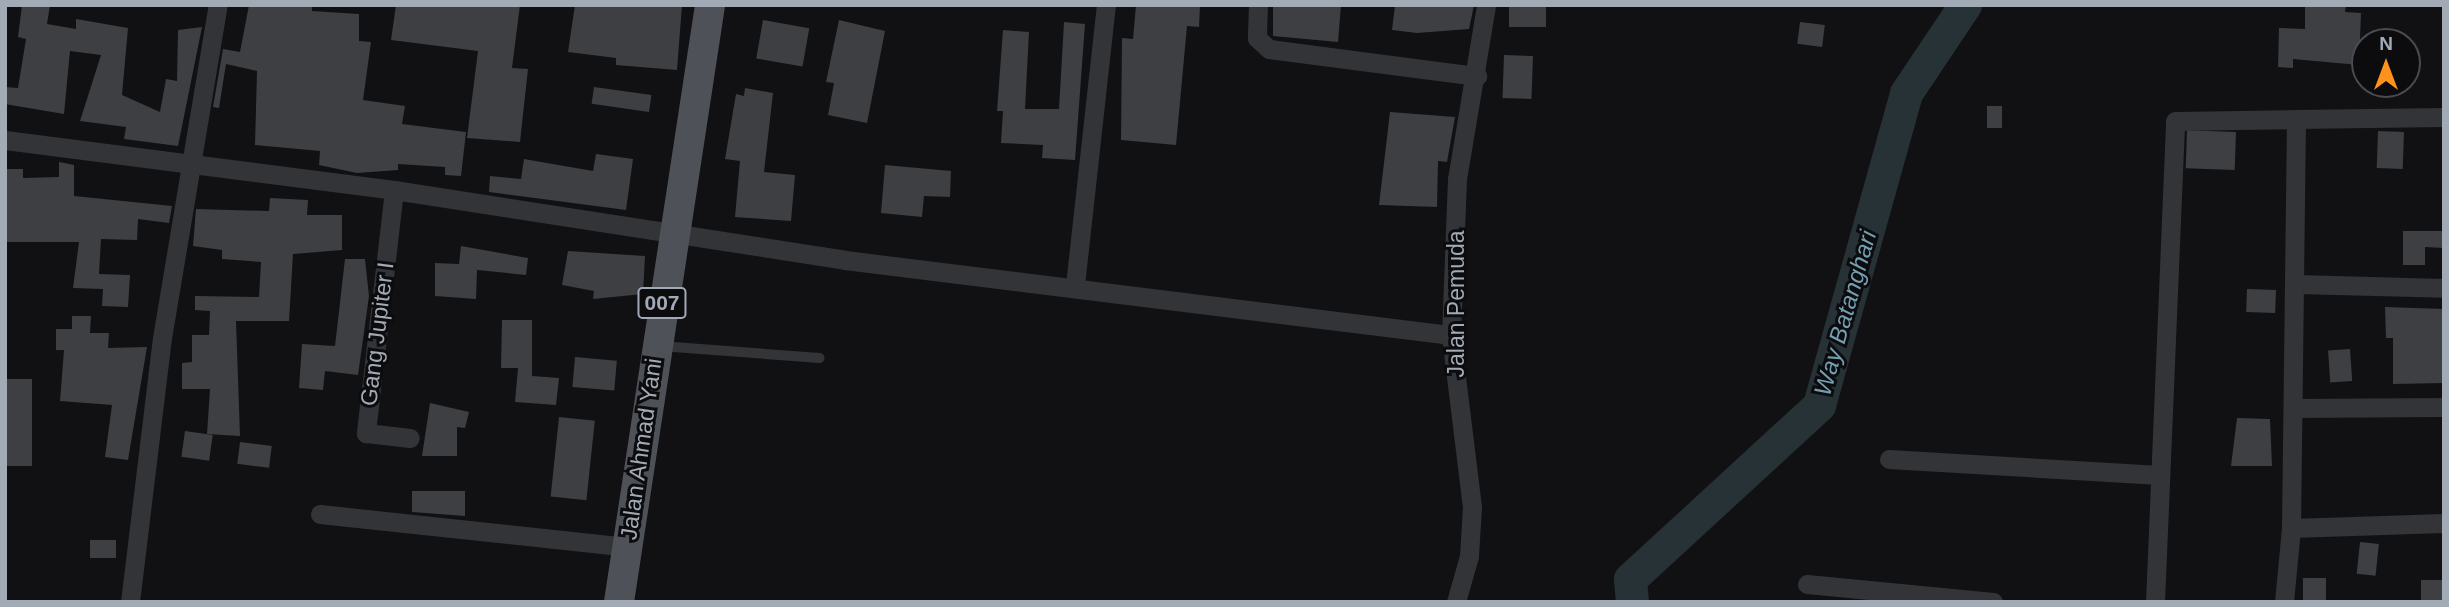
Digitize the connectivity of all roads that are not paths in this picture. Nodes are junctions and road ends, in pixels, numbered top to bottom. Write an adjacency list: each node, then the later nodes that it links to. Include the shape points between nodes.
1 (218, 5): 10 (street)
2 (710, 5): 12 (main road, Jalan Ahmad Yani / 007)
3 (1106, 5): 14 (street)
4 (1258, 5): 6 (street, via 1257,38 1269,49)
5 (1486, 5): 6 (street, Jalan Pemuda)
6 (1477, 76): 16 (street, Jalan Pemuda, via 1457,178)
7 (2444, 117): 8 (street)
8 (2296, 119): 13 (street); 23 (street, via 2175,121 2167,382)
9 (5, 140): 10 (street)
10 (190, 162): 11 (street); 29 (street)
11 (394, 190): 12 (street); 21 (street, Gang Jupiter I, via 366,433)
12 (673, 233): 14 (street); 17 (main road, Jalan Ahmad Yani / 007)
13 (2296, 284): 15 (street); 20 (street)
14 (1075, 285): 16 (street)
15 (2444, 288)
16 (1451, 335): 31 (street, Jalan Pemuda, via 1472,508)
17 (656, 346): 18 (lane); 27 (main road, Jalan Ahmad Yani / 007)
18 (820, 358)
19 (2444, 407): 20 (street)
20 (2293, 408): 26 (street)
21 (410, 438)
22 (1889, 459): 23 (street)
23 (2156, 475): 33 (street)
24 (320, 514): 27 (street)
25 (2444, 523): 26 (street)
26 (2291, 528): 34 (street)
27 (627, 547): 30 (main road, Jalan Ahmad Yani / 007)
28 (1807, 583): 32 (street)
29 (130, 602)
30 (619, 602)
31 (1456, 602)
32 (1993, 602)
33 (2155, 602)
34 (2284, 602)

